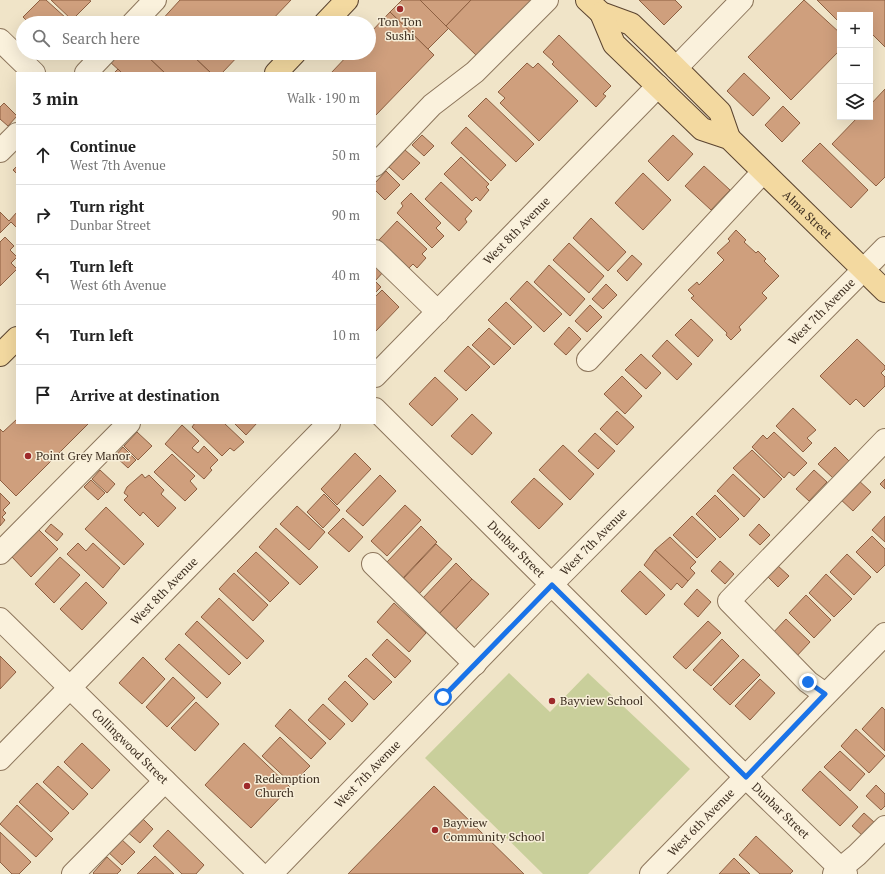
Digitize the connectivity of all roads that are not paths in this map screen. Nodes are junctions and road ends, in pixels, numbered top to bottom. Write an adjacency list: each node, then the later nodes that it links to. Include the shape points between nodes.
1 (155, 0): 6 (street)
2 (347, 0): 7 (main road)
3 (547, 0): 21 (street, via 475,72 432,105)
4 (742, 0): 13 (street)
5 (594, 7): 13 (main road, Alma Street, via 631,24); 17 (main road, Alma Street, via 614,44)
6 (140, 16)
7 (332, 16)
8 (0, 40): 9 (street)
9 (16, 56)
10 (21, 60): 14 (street)
11 (98, 60): 15 (street)
12 (288, 60): 16 (main road)
13 (676, 68): 19 (main road, Alma Street, via 720,112)
14 (33, 72)
15 (87, 72)
16 (277, 72)
17 (658, 86): 19 (main road, Alma Street, via 702,129); 27 (street, West 8th Avenue)
18 (16, 135): 20 (street)
19 (729, 138): 22 (main road, Alma Street)
20 (0, 151)
21 (376, 164)
22 (763, 172): 25 (main road, Alma Street); 30 (street)
23 (885, 248): 25 (street, West 7th Avenue)
24 (376, 252): 27 (street)
25 (863, 270): 26 (main road, Alma Street); 38 (street, West 7th Avenue)
26 (885, 291)
27 (438, 312): 31 (street, West 8th Avenue)
28 (16, 339): 29 (main road)
29 (0, 355)
30 (588, 360)
31 (376, 375)
32 (376, 410): 38 (street, Dunbar Street)
33 (128, 424): 36 (street)
34 (328, 424): 42 (street, West 8th Avenue)
35 (885, 440): 43 (street, via 729,601 808,682)
36 (0, 553)
37 (373, 564): 41 (street)
38 (552, 585): 41 (street, West 7th Avenue); 45 (street, Dunbar Street)
39 (0, 619): 42 (street, Collingwood Street)
40 (885, 634): 43 (street, West 6th Avenue)
41 (475, 664): 51 (street, West 7th Avenue)
42 (70, 688): 44 (street, West 8th Avenue); 46 (street, Collingwood Street)
43 (825, 694): 45 (street, West 6th Avenue)
44 (0, 759)
45 (746, 777): 48 (street, Dunbar Street); 52 (street, West 6th Avenue)
46 (165, 781): 49 (street); 50 (street, Collingwood Street)
47 (885, 827): 48 (street)
48 (840, 872)
49 (73, 874)
50 (260, 874)
51 (271, 874)
52 (651, 874)

